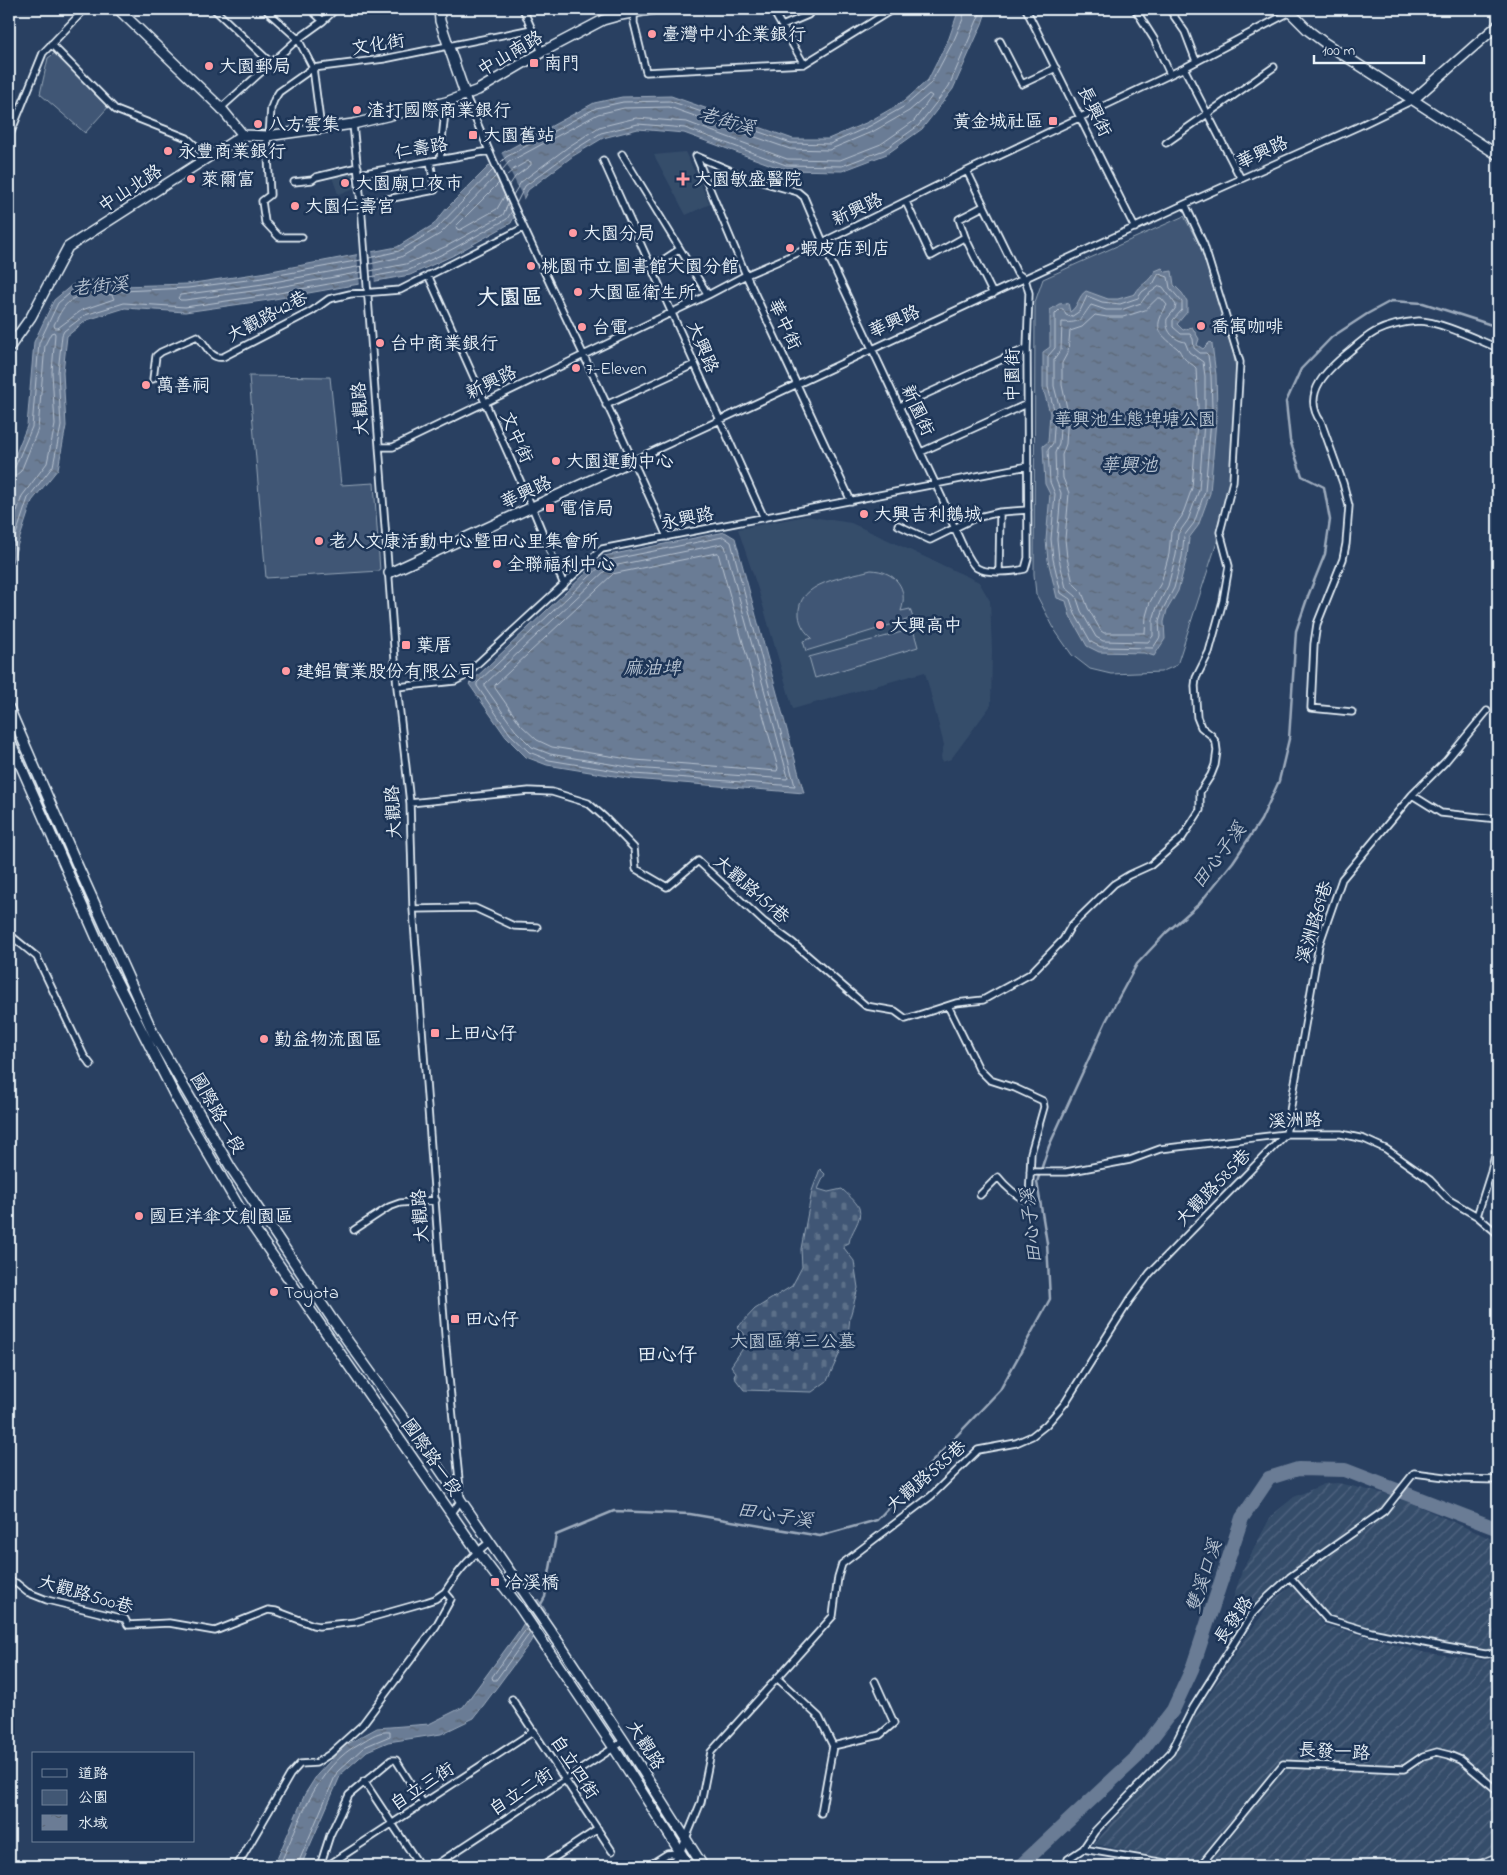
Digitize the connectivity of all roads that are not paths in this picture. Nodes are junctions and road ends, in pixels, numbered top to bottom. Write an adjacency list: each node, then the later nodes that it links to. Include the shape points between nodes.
1 (85, 9): 24 (street)
2 (118, 9): 38 (main road)
3 (214, 9): 28 (street)
4 (310, 9): 18 (street)
5 (336, 9): 18 (street)
6 (439, 9): 25 (main road)
7 (523, 9): 21 (street)
8 (654, 9): 14 (main road, 中山南路)
9 (772, 9): 20 (street)
10 (813, 9): 20 (street, via 808,15)
11 (1026, 9): 32 (street, 長興街)
12 (1135, 9): 34 (street, via 1154,39)
13 (1169, 9): 27 (street, via 1185,32)
14 (634, 10): 26 (main road, 中山南路, via 604,20); 29 (street, via 646,72)
15 (889, 10): 29 (street)
16 (1288, 10): 27 (street, 新興路); 36 (main road, via 1325,43)
17 (268, 12): 22 (street)
18 (323, 21): 22 (street)
19 (1498, 25): 36 (main road)
20 (782, 26): 29 (street)
21 (532, 29): 25 (street, 文化街); 26 (street)
22 (298, 39): 28 (street); 31 (street)
23 (1000, 41): 32 (street, via 1022,84)
24 (51, 44): 45 (street, via 43,53); 51 (street, via 116,110 187,138)
25 (450, 46): 31 (street, 文化街); 35 (main road)
26 (542, 52): 35 (main road, 中山南路)
27 (1196, 61): 33 (street, 新興路)
28 (272, 64): 38 (street)
29 (804, 64)
30 (1274, 67): 39 (street)
31 (313, 68): 42 (street); 44 (street, 文化街, via 274,100)
32 (1056, 68): 40 (street, 長興街)
33 (1184, 68): 34 (street, 新興路); 39 (street)
34 (1170, 74): 40 (street, 新興路)
35 (466, 94): 37 (main road); 47 (street)
36 (1413, 100): 49 (main road); 58 (street, 華興路)
37 (446, 102): 41 (main road); 52 (street)
38 (220, 108): 43 (main road)
39 (1208, 114): 46 (street); 58 (street)
40 (1081, 116): 56 (street, 新興路); 65 (street, 長興街)
41 (353, 124): 42 (main road); 55 (street, 大觀路)
42 (321, 129): 44 (main road)
43 (243, 135): 44 (main road); 51 (main road, 中山北路)
44 (268, 136): 66 (street, 文化街, via 270,195 262,201 265,222 280,237)
45 (9, 137)
46 (1166, 143)
47 (489, 152): 52 (street, 仁壽路); 64 (street)
48 (622, 154): 69 (street)
49 (1498, 155)
50 (696, 156): 68 (street, 新園街, via 748,178 798,192 804,197); 72 (street, 華中街)
51 (208, 157): 78 (main road, 中山北路, via 68,247 31,317)
52 (440, 160): 54 (street, 仁壽路)
53 (603, 160): 70 (street, 大興路)
54 (430, 162): 57 (street, 仁壽路); 61 (street, via 435,190)
55 (358, 167): 57 (street, 大觀路); 59 (street)
56 (967, 170): 60 (street, 新興路); 63 (street, 中園街)
57 (359, 174): 61 (street, 大觀路)
58 (1241, 179): 62 (street, 華興路)
59 (294, 182)
60 (906, 202): 67 (street, via 931,256); 68 (street, 新興路)
61 (361, 204): 74 (street, 大觀路)
62 (1185, 204): 65 (street, 華興路); 118 (street, via 1204,245 1240,362 1234,481 1220,532 1229,566 1209,652 1195,686 1197,718 1216,743 1215,765 1200,792 1200,810 1182,838 1150,865 1114,884 1071,926 1063,940 1030,974 983,1000 956,1002)
63 (984, 206): 67 (street, via 959,219); 73 (street, 中園街, via 1017,272)
64 (524, 228): 71 (street); 82 (street)
65 (1135, 228): 73 (street, 華興路)
66 (302, 237)
67 (965, 238): 75 (street)
68 (822, 242): 72 (street, 新興路); 81 (street, 新園街)
69 (680, 249): 70 (street); 76 (street)
70 (651, 268): 77 (street, 大興路)
71 (428, 275): 74 (street, via 400,290); 86 (street, 文中街)
72 (746, 275): 76 (street, 新興路); 85 (street, 華中街)
73 (1025, 279): 75 (street, 華興路); 79 (street, 中園街, via 1029,293)
74 (368, 291): 84 (street, 大觀路42巷, via 329,298 312,311 223,357 212,356 197,336 156,356); 91 (street, 大觀路)
75 (993, 294): 81 (street, 華興路)
76 (708, 295): 77 (street, 新興路)
77 (672, 312): 82 (street, 新興路); 83 (street, 大興路)
78 (9, 348)
79 (1027, 348): 87 (street, 中園街); 89 (street)
80 (1498, 348): 110 (street, via 1433,323 1410,322 1368,337 1334,364 1317,387 1314,401 1318,418 1349,506 1343,559 1316,634 1311,708)
81 (873, 349): 85 (street, 華興路); 89 (street, 新園街)
82 (583, 354): 86 (street, 新興路); 88 (street)
83 (694, 365): 88 (street); 90 (street, 大興路)
84 (154, 379)
85 (796, 384): 90 (street, 華興路); 96 (street, 華中街)
86 (485, 402): 91 (street, 新興路, via 393,447); 97 (street, 文中街)
87 (1027, 404): 92 (street); 94 (street, 中園街)
88 (606, 405): 93 (street)
89 (900, 406): 92 (street, 新園街)
90 (719, 421): 93 (street, 華興路); 100 (street, 大興路)
91 (379, 447): 105 (street, 大觀路)
92 (921, 452): 95 (street, 新園街)
93 (634, 460): 97 (main road, 華興路); 103 (street)
94 (1028, 466): 95 (street, 永興路); 98 (street, 中園街)
95 (936, 485): 96 (street, 永興路); 102 (street, 新園街)
96 (851, 501): 100 (street, 永興路)
97 (532, 507): 105 (main road, 華興路); 106 (street, 文中街)
98 (1028, 510): 99 (street); 104 (street, 中園街, via 1025,568)
99 (1000, 512): 102 (street); 104 (street)
100 (764, 518): 103 (street, 永興路)
101 (898, 525): 102 (street, via 930,540)
102 (955, 527): 104 (street, 新園街, via 969,560 977,568)
103 (668, 537): 106 (street, 永興路, via 602,549)
104 (999, 572)
105 (388, 573): 107 (street, 大觀路)
106 (564, 585): 107 (street, 永興路, via 463,677 455,681)
107 (397, 687): 113 (street, 大觀路)
108 (9, 708): 128 (main road, 國際路一段, via 156,1037 231,1168)
109 (1487, 710): 112 (street, 溪洲路69巷, via 1445,762)
110 (1352, 712)
111 (9, 739): 129 (main road, 國際路一段, via 109,966 176,1098 239,1207)
112 (1412, 795): 114 (street, via 1440,813); 120 (street, 溪洲路69巷, via 1342,879 1337,890 1319,945)
113 (410, 802): 115 (street, 大觀路); 118 (street, 大觀路151巷, via 529,791 552,792 588,804 634,848 636,869 667,887 698,862 764,922 866,1006 894,1011 906,1019)
114 (1498, 819)
115 (413, 909): 116 (street, via 475,908 514,926); 124 (street, 大觀路)
116 (537, 927)
117 (9, 934): 119 (street, via 37,957)
118 (948, 1006): 122 (street, via 979,1069 990,1080 1043,1101)
119 (91, 1065)
120 (1286, 1134): 122 (street, 溪洲路, via 1160,1148 1130,1160 1066,1172); 125 (street, 溪洲路, via 1341,1134 1364,1139 1393,1154 1430,1180 1449,1200); 139 (street, 大觀路585巷, via 1150,1273 1065,1403 1046,1425 1016,1443 978,1450 931,1496 842,1564 834,1616)
121 (1498, 1144): 125 (street)
122 (1030, 1172): 123 (street, via 1030,1200 1025,1200 998,1177)
123 (980, 1195)
124 (436, 1200): 126 (street, via 389,1207); 131 (street, 大觀路)
125 (1477, 1216): 127 (street, 溪洲路)
126 (354, 1230)
127 (1498, 1234)
128 (306, 1280): 129 (main road); 131 (main road, 國際路一段)
129 (295, 1287): 132 (main road, 國際路一段)
130 (1498, 1480): 135 (street, 長發路, via 1414,1473 1384,1511)
131 (460, 1500): 132 (street); 133 (main road)
132 (452, 1513): 134 (main road)
133 (490, 1542): 134 (street); 143 (main road, 大觀路)
134 (477, 1550): 137 (street); 145 (main road, 大觀路)
135 (1290, 1576): 138 (street, via 1327,1619 1371,1632 1485,1654); 154 (street, 長發路, via 1252,1614 1193,1708 1171,1752 1094,1831)
136 (9, 1581): 137 (street, 大觀路500巷, via 47,1600 125,1619 128,1625 169,1623 215,1631 268,1610 276,1610 313,1625 355,1622 435,1599)
137 (445, 1592): 158 (street, via 451,1599 436,1626 381,1701 362,1725 330,1754 316,1763 300,1764 290,1775)
138 (1498, 1653)
139 (777, 1678): 144 (street, via 819,1717); 153 (street, 大觀路585巷, via 711,1752 702,1802)
140 (875, 1681): 144 (street, via 894,1723 880,1736)
141 (512, 1699): 142 (street, 自立四街)
142 (534, 1732): 146 (street, 自立四街); 149 (street, 自立三街)
143 (624, 1741): 145 (street, 自立二街); 153 (main road, 大觀路)
144 (834, 1746): 150 (street)
145 (614, 1748): 146 (street, 自立二街); 156 (main road, 大觀路)
146 (566, 1780): 152 (street, 自立四街); 162 (street, 自立二街)
147 (364, 1781): 149 (street, via 391,1760 396,1760); 151 (street); 159 (street, via 349,1795)
148 (1498, 1791): 170 (street, 長發一路, via 1461,1760 1437,1752 1423,1756 1404,1769 1283,1764)
149 (423, 1803): 151 (street, 自立三街)
150 (821, 1813)
151 (392, 1824): 160 (street, 自立三街); 161 (street)
152 (598, 1829): 155 (street, 自立四街); 163 (street)
153 (686, 1840): 156 (street, 大觀路585巷); 167 (main road, 大觀路)
154 (1083, 1849): 168 (street, 長發路, via 1068,1859); 169 (street)
155 (612, 1851)
156 (680, 1853): 164 (street, via 667,1854); 165 (street); 166 (main road, 大觀路)
157 (1498, 1858): 171 (main road)
158 (237, 1866)
159 (320, 1866)
160 (328, 1866)
161 (420, 1866)
162 (434, 1866)
163 (542, 1866)
164 (648, 1866)
165 (665, 1866)
166 (690, 1866)
167 (703, 1866)
168 (1066, 1866)
169 (1183, 1866)
170 (1200, 1866)
171 (1479, 1866)

